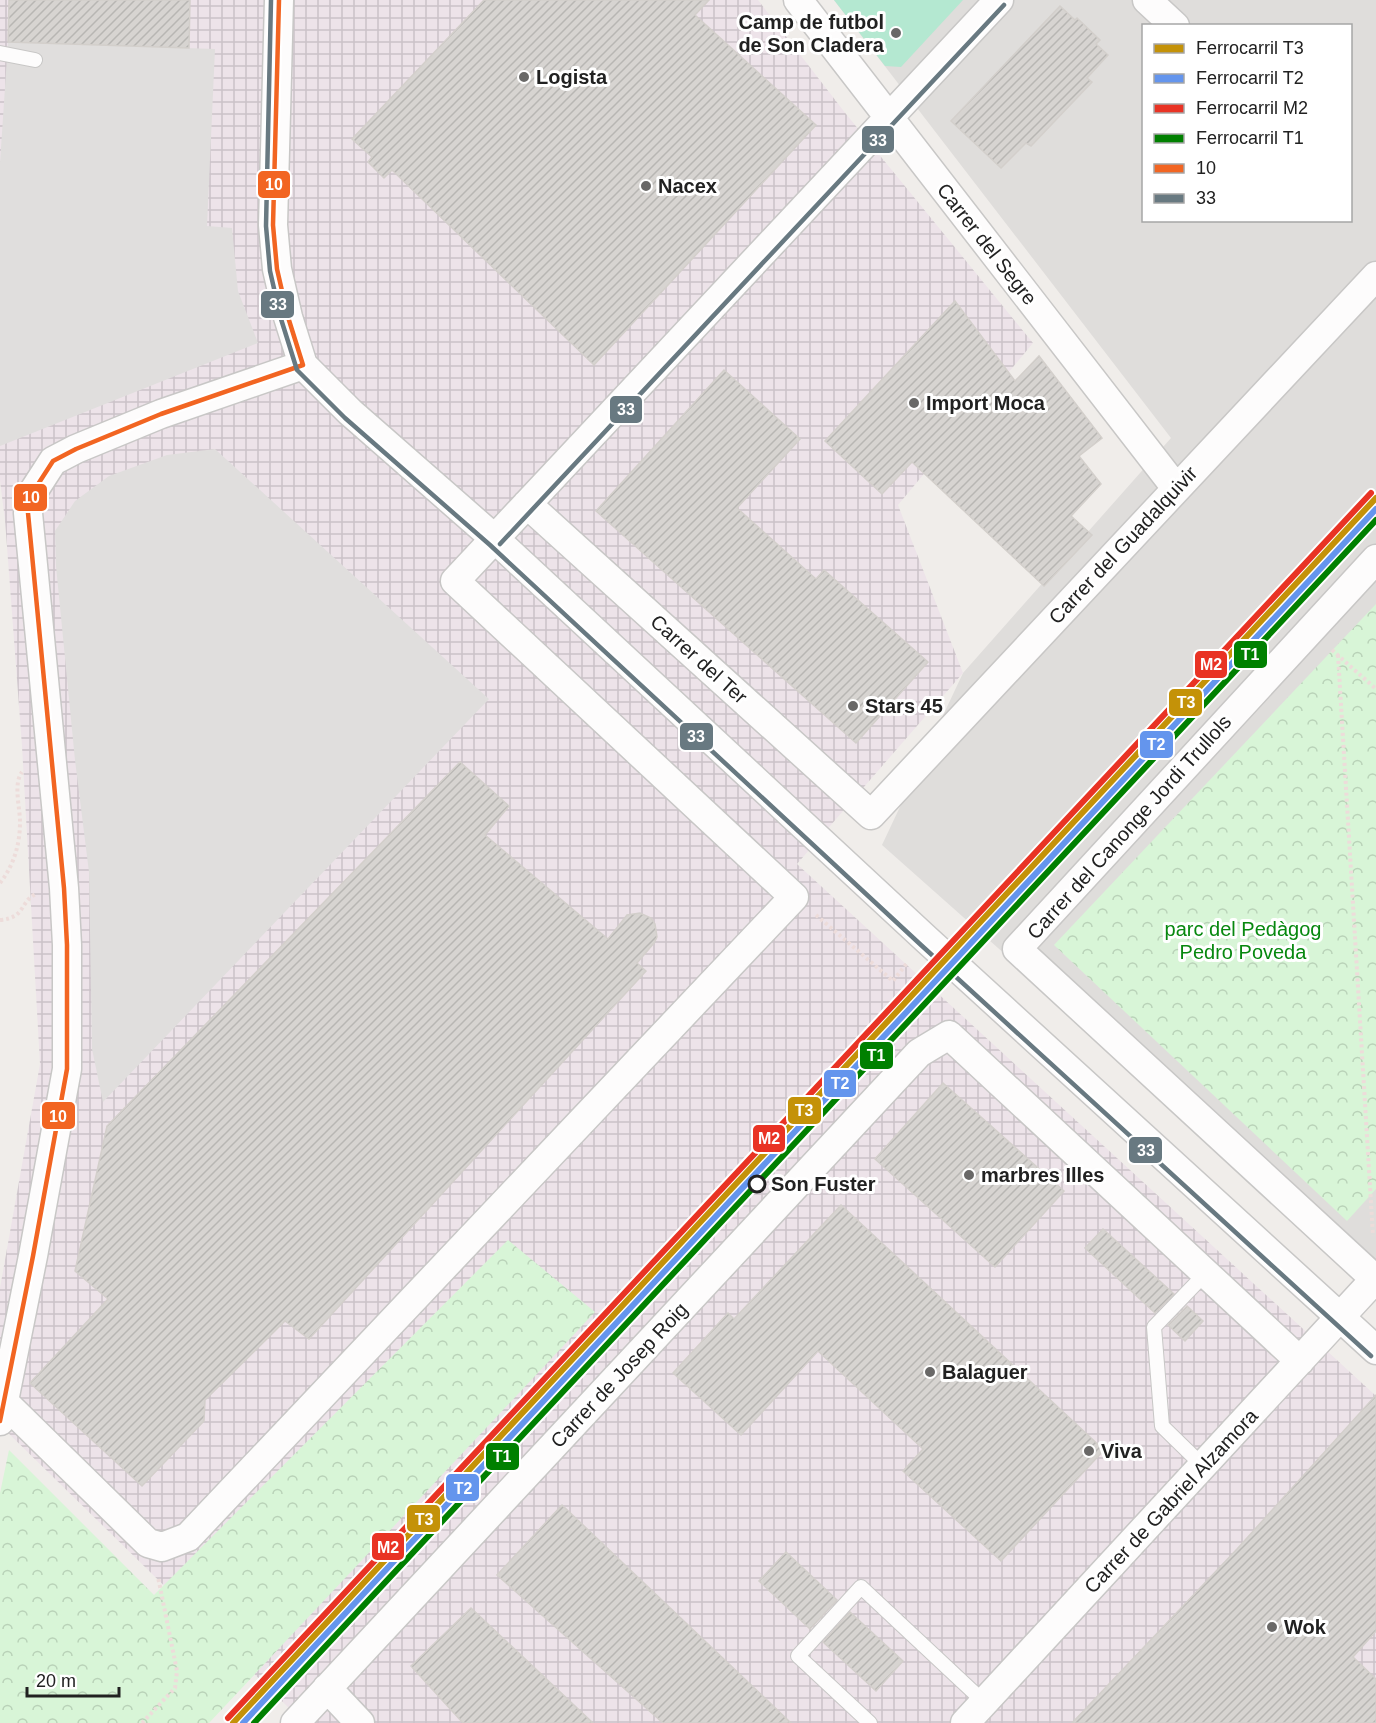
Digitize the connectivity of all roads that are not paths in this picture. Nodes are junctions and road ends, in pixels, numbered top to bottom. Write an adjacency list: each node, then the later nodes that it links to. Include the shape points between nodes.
1 (279, 0): 10 (street, via 273,225 277,270)
2 (798, 0): 8 (street, Carrer del Segre)
3 (999, 0): 8 (street)
4 (1147, 0): 5 (street)
5 (1173, 24)
6 (0, 53): 7 (lane)
7 (35, 60)
8 (889, 117): 11 (street, Carrer del Segre); 12 (street)
9 (1376, 276): 11 (street, Carrer del Guadalquivir)
10 (303, 365): 13 (street, via 350,412); 21 (street, via 161,414 75,449 53,461 31,495 28,513 64,888 67,1069)
11 (1176, 488): 15 (street, Carrer del Guadalquivir)
12 (528, 504): 13 (street); 15 (street, Carrer del Ter)
13 (495, 539): 18 (street); 21 (street, via 455,581 794,897 188,1537 162,1547 148,1543)
14 (1376, 559): 17 (street, Carrer del Canonge Jordi Trullols, via 1017,949)
15 (871, 815)
16 (1205, 1274): 20 (street); 22 (lane, via 1154,1327 1162,1426); 23 (street, Carrer de Josep Roig, via 949,1035 919,1053)
17 (1376, 1278): 18 (street, Carrer de Gabriel Alzamora)
18 (1340, 1318): 19 (street); 20 (street, Carrer de Gabriel Alzamora)
19 (1376, 1350)
20 (1300, 1361): 22 (street, Carrer de Gabriel Alzamora)
21 (2, 1411)
22 (1203, 1466): 24 (street, Carrer de Gabriel Alzamora)
23 (327, 1688): 25 (street, Carrer de Josep Roig); 26 (street)
24 (984, 1702): 27 (lane, via 861,1587 798,1656); 28 (street, Carrer de Gabriel Alzamora)
25 (295, 1723)
26 (360, 1723)
27 (870, 1723)
28 (965, 1723)

